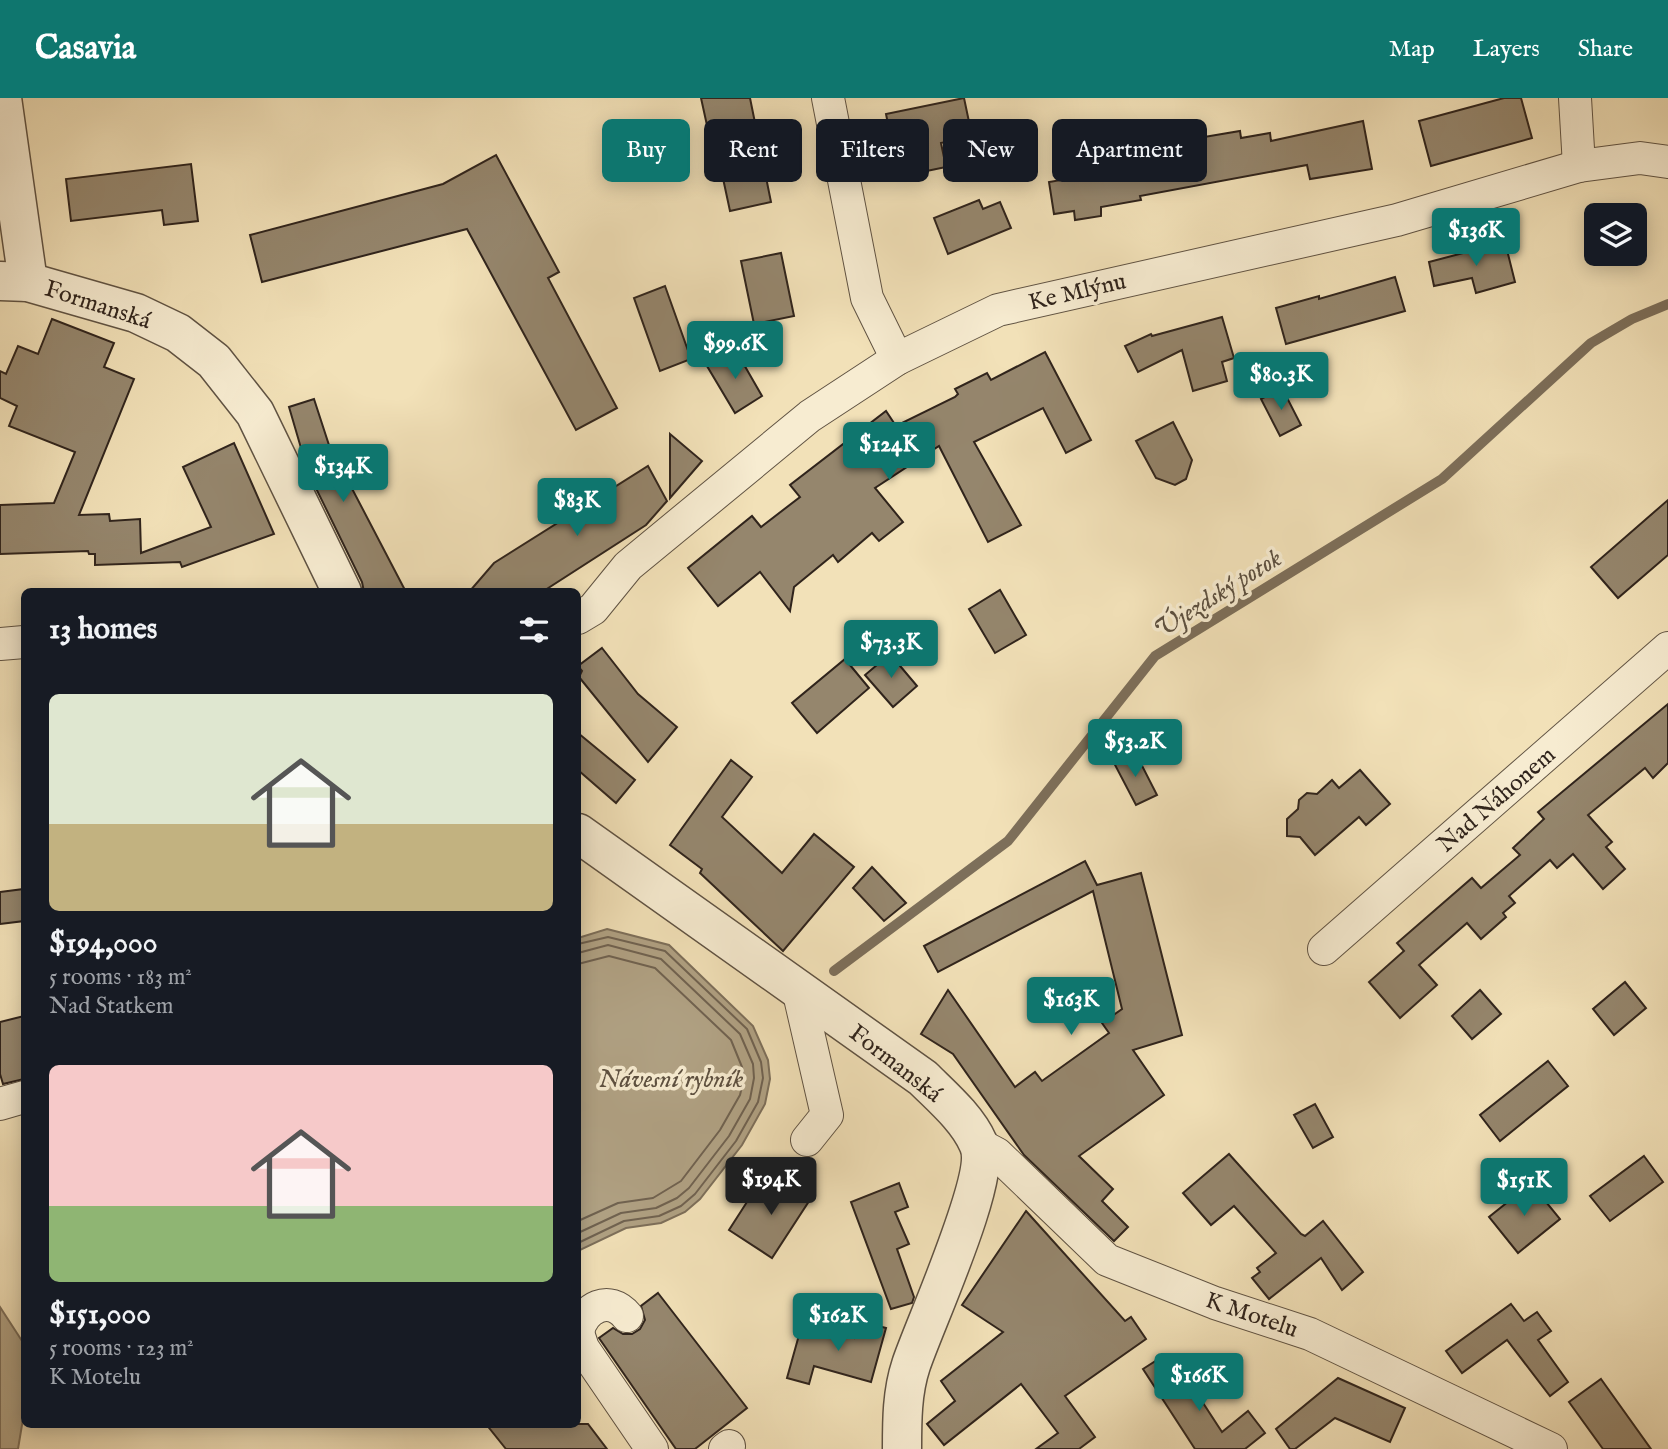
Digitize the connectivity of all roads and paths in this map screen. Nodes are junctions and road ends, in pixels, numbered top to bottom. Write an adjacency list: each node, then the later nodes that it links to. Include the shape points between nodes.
1 (2, 98): 6 (street)
2 (828, 98): 7 (street, via 867,298)
3 (1575, 98): 5 (street)
4 (1668, 162): 5 (street, Ke Mlýnu, via 1640,158)
5 (1579, 166): 7 (street, Ke Mlýnu, via 1397,220 998,310)
6 (14, 281): 8 (street, Formanská, via 136,313 178,333 214,361 255,413)
7 (897, 359): 9 (street, Ke Mlýnu, via 810,416 628,566 593,609)
8 (340, 588)
9 (581, 616)
10 (21, 642): 11 (street)
11 (0, 644)
12 (1668, 648): 14 (street, Nad Náhonem)
13 (581, 835): 15 (street, Formanská)
14 (1324, 949)
15 (798, 989): 18 (street, via 827,1115); 19 (street, Formanská, via 923,1078)
16 (21, 1098): 17 (street)
17 (0, 1104)
18 (807, 1140)
19 (980, 1145): 24 (street, via 978,1186 910,1367 902,1410); 25 (street, K Motelu, via 997,1154 1107,1260 1310,1334)
20 (627, 1316): 21 (street, via 621,1309 596,1307)
21 (581, 1320)
22 (581, 1342): 23 (street)
23 (652, 1449)
24 (902, 1449)
25 (1550, 1449)

